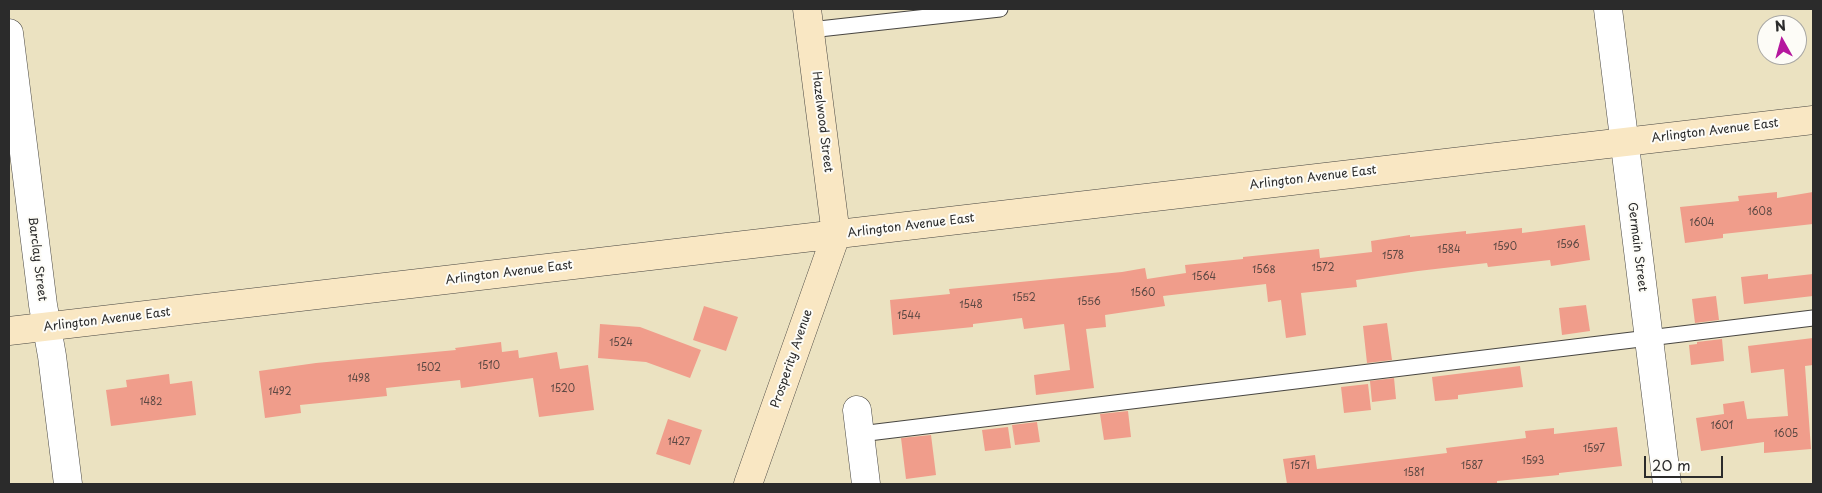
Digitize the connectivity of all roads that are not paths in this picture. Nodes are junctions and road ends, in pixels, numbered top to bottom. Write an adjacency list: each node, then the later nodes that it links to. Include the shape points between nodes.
1 (1000, 9): 3 (lane)
2 (1608, 9): 6 (street, Germain Street)
3 (809, 19): 7 (street, Hazelwood Street)
4 (9, 34): 9 (street, Barclay Street)
5 (1813, 120): 6 (street, Arlington Avenue East)
6 (1624, 142): 7 (street, Arlington Avenue East); 11 (street, Germain Street)
7 (836, 235): 9 (street, Arlington Avenue East); 14 (street, Prosperity Avenue)
8 (1813, 318): 11 (lane)
9 (47, 327): 10 (street, Arlington Avenue East); 13 (street, Barclay Street)
10 (9, 331)
11 (1649, 338): 12 (lane); 16 (street, Germain Street)
12 (859, 422): 15 (street)
13 (68, 484)
14 (748, 484)
15 (866, 484)
16 (1667, 484)

